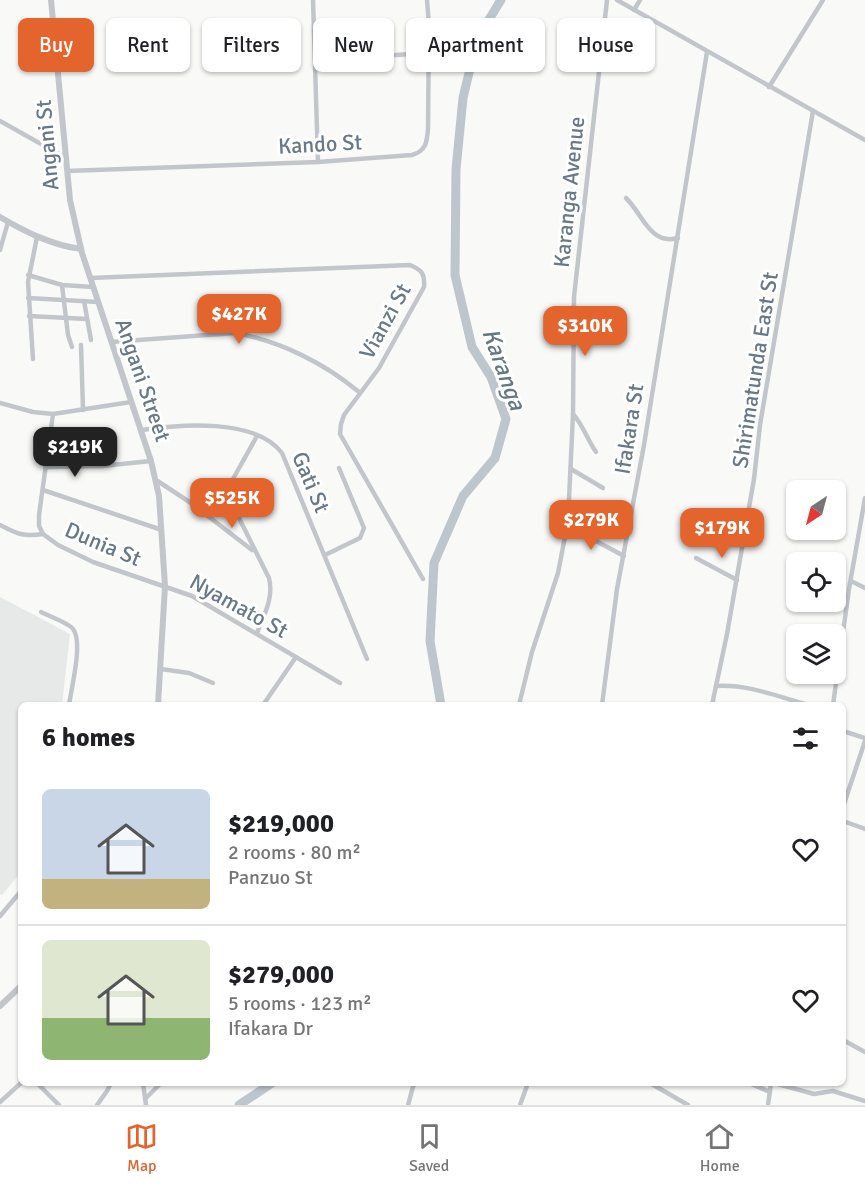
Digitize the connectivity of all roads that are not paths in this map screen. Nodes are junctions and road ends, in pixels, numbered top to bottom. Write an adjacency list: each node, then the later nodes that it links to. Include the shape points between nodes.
1 (51, 0): 18 (street, Angani St)
2 (313, 0): 9 (street)
3 (427, 0): 10 (street, Kando St)
4 (606, 0): 49 (street, Karanga Avenue, via 574,297)
5 (617, 0): 8 (street)
6 (640, 0): 8 (street)
7 (823, 0): 14 (street)
8 (634, 10): 11 (street)
9 (314, 18)
10 (428, 18)
11 (706, 52): 14 (street); 25 (street, Ifakara St)
12 (316, 72): 19 (street)
13 (429, 72): 19 (street, Kando St, via 427,141 419,153)
14 (770, 87): 15 (street)
15 (813, 111): 17 (street); 72 (street, Shirimatunda East St)
16 (0, 121): 18 (street)
17 (865, 140)
18 (66, 158): 20 (street, Angani St)
19 (318, 162): 20 (street, Kando St)
20 (67, 171): 26 (street, Angani St)
21 (626, 198): 25 (street, via 649,229 665,239)
22 (0, 217): 23 (street)
23 (9, 222): 24 (street); 27 (street)
24 (37, 237): 26 (street); 28 (street)
25 (678, 238): 69 (street, Ifakara St)
26 (81, 249): 29 (street, Angani Street)
27 (0, 250)
28 (28, 275): 30 (street); 32 (street)
29 (90, 278): 31 (street, Angani Street); 44 (street, Vianzi St, via 410,265 418,268 425,278 424,287 379,368)
30 (62, 285): 31 (street); 33 (street)
31 (93, 287): 35 (street, Angani Street)
32 (28, 298): 33 (street); 36 (street)
33 (62, 300): 34 (street); 37 (street)
34 (84, 302): 35 (street); 38 (street)
35 (98, 302): 40 (street, Angani Street)
36 (29, 316): 37 (street); 43 (street)
37 (66, 319): 38 (street); 42 (street)
38 (87, 319): 39 (street)
39 (91, 340)
40 (111, 342): 44 (street, via 235,333 253,336 308,358); 45 (street, Angani Street)
41 (81, 345): 47 (street)
42 (72, 347)
43 (33, 359)
44 (359, 392): 71 (street, Vianzi St, via 344,415 340,434)
45 (131, 402): 47 (street); 50 (street, Angani Street)
46 (0, 403): 48 (street)
47 (83, 410): 48 (street)
48 (52, 414): 54 (street, Dunia St)
49 (573, 414): 52 (street); 56 (street, Karanga Avenue)
50 (142, 430): 51 (street, Gati St, via 218,426); 53 (street, Angani Street)
51 (257, 436): 60 (street, via 229,486); 68 (street, Gati St, via 282,453)
52 (596, 452)
53 (152, 461): 54 (street); 57 (street, Angani Street)
54 (46, 467): 59 (street, Dunia St)
55 (339, 468): 68 (street, via 364,528 360,538)
56 (571, 469): 58 (street); 64 (street, Karanga Avenue)
57 (156, 480): 62 (street); 65 (street, Angani Street)
58 (603, 488)
59 (43, 490): 65 (street); 66 (street, Dunia St, via 39,526)
60 (229, 498): 62 (street, via 204,496); 67 (street)
61 (865, 498): 73 (street)
62 (190, 503): 67 (street)
63 (0, 525): 66 (street, via 17,534)
64 (568, 526): 69 (street); 87 (street, Karanga Avenue)
65 (162, 530): 74 (street, Angani Street)
66 (43, 534): 74 (street, Dunia St, via 93,562)
67 (255, 552): 77 (street, via 271,588)
68 (325, 555): 79 (street, Gati St)
69 (624, 556): 88 (street, Ifakara St)
70 (696, 558): 72 (street)
71 (423, 579)
72 (736, 579): 83 (street, Shirimatunda East St)
73 (851, 581): 75 (street); 91 (street)
74 (165, 586): 77 (street, Nyamato St, via 192,596); 80 (street, Angani Street)
75 (865, 588)
76 (41, 612): 84 (street, via 75,632 77,653)
77 (257, 633): 78 (street, Nyamato St)
78 (296, 657): 82 (street, Nyamato St); 86 (street, Nyamato St)
79 (367, 659)
80 (161, 669): 81 (street, via 189,673); 85 (street, Angani Street)
81 (213, 683)
82 (340, 683)
83 (716, 686): 89 (street, Shirimatunda East St); 90 (street, via 752,689)
84 (69, 702)
85 (158, 702)
86 (265, 702)
87 (520, 702)
88 (602, 702)
89 (713, 702)
90 (798, 702)
91 (833, 702)
92 (846, 732): 93 (street)
93 (865, 739): 94 (street)
94 (846, 798)
95 (846, 822): 96 (street)
96 (865, 828)
97 (18, 895): 99 (street)
98 (0, 907): 99 (street)
99 (6, 910): 100 (street)
100 (0, 916)
101 (18, 990): 102 (street)
102 (0, 1006)
103 (846, 1042): 104 (street)
104 (865, 1052)
105 (18, 1086): 118 (street)
106 (41, 1086): 120 (street)
107 (110, 1086): 121 (street)
108 (143, 1086): 119 (street)
109 (158, 1086): 119 (street)
110 (413, 1086): 122 (street)
111 (527, 1086): 123 (street)
112 (655, 1086): 124 (street)
113 (756, 1086): 116 (street)
114 (772, 1086): 116 (street)
115 (784, 1086): 117 (street, via 814,1094 833,1091)
116 (770, 1092): 125 (street)
117 (865, 1101)
118 (0, 1102)
119 (145, 1102)
120 (60, 1105)
121 (97, 1105)
122 (408, 1105)
123 (520, 1105)
124 (688, 1105)
125 (768, 1105)

